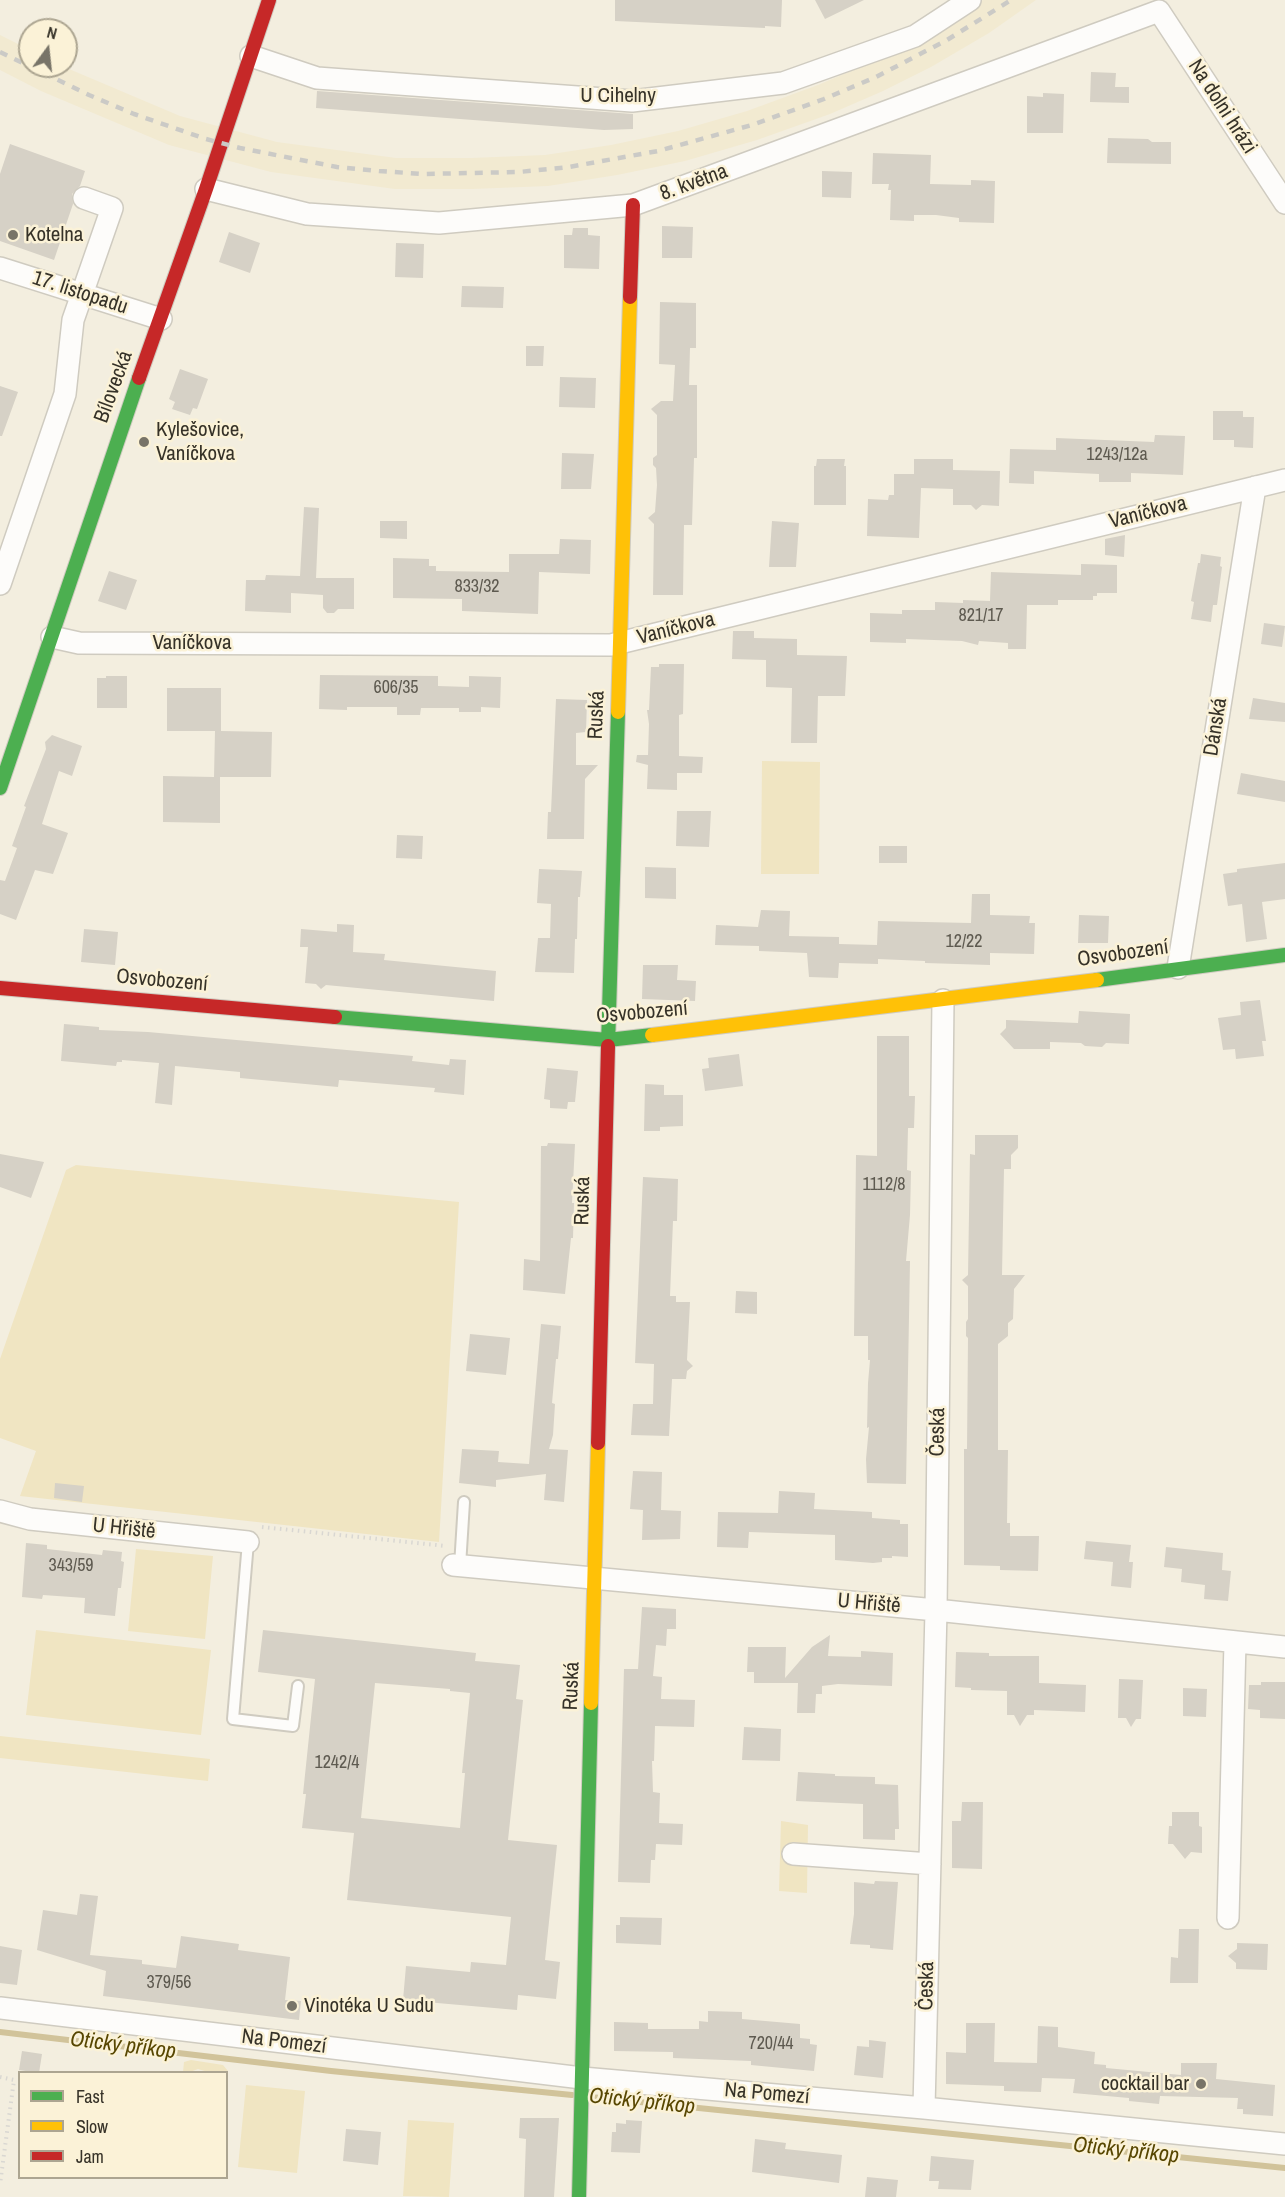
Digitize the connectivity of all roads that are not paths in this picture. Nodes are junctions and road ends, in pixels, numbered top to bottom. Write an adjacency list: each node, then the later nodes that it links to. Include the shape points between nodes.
1 (269, 0): 4 (street, Bílovecká)
2 (970, 0): 4 (street, U Cihelny, via 915,36 783,83 632,100 317,78)
3 (1159, 11): 7 (street, Na dolni hrázi); 8 (street, 8. května)
4 (251, 56): 5 (street, Bílovecká)
5 (206, 189): 8 (street, 8. května, via 307,214 439,223); 11 (street, Bílovecká)
6 (84, 198): 10 (street, via 112,208)
7 (1285, 203)
8 (633, 205): 16 (street, Ruská)
9 (0, 268): 10 (street, 17. listopadu)
10 (82, 293): 11 (street, 17. listopadu); 14 (street, via 72,320 65,394)
11 (161, 319): 15 (street, Bílovecká)
12 (1285, 480): 13 (street, Vaníčkova)
13 (1254, 487): 16 (street, Vaníčkova); 19 (street, Dánská)
14 (0, 584)
15 (52, 637): 16 (street, Vaníčkova, via 79,643); 17 (street, Bílovecká)
16 (621, 643): 22 (street, Ruská)
17 (0, 788)
18 (1285, 954): 19 (street, Osvobození)
19 (1178, 968): 21 (street, Osvobození)
20 (0, 988): 22 (street, Osvobození)
21 (943, 1000): 22 (street, Osvobození); 28 (street, Česká)
22 (608, 1040): 27 (street, Ruská)
23 (464, 1502): 26 (lane)
24 (0, 1511): 25 (street, U Hřiště, via 30,1519)
25 (248, 1542): 31 (lane, via 233,1719 293,1726)
26 (457, 1565): 27 (street, U Hřiště)
27 (596, 1578): 28 (street, U Hřiště); 36 (street, Ruská)
28 (936, 1610): 29 (street, U Hřiště); 33 (street, Česká)
29 (1235, 1642): 30 (street, U Hřiště); 34 (street)
30 (1285, 1647)
31 (298, 1686)
32 (793, 1854): 33 (street)
33 (930, 1864): 37 (street, Česká)
34 (1228, 1918)
35 (0, 2008): 36 (street, Na Pomezí)
36 (582, 2083): 37 (street, Na Pomezí); 39 (street, Ruská)
37 (924, 2108): 38 (street, Na Pomezí)
38 (1285, 2144)
39 (579, 2197)

